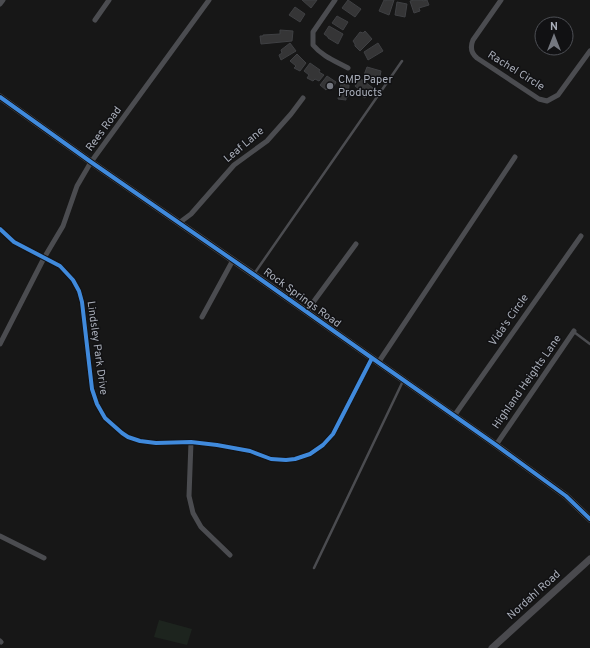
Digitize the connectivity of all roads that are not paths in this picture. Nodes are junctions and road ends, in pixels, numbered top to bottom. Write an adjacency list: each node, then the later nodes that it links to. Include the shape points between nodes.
1 (3, 0): 6 (street)
2 (109, 0): 7 (street)
3 (209, 0): 14 (street, Rees Road)
4 (335, 0): 10 (street, via 313,32 313,45 326,57)
5 (501, 0): 8 (street, Rachel Circle, via 473,40 471,50 474,56 539,99 547,101 558,95)
6 (0, 4)
7 (95, 20)
8 (590, 51)
9 (402, 61): 21 (lane)
10 (348, 68)
11 (0, 97): 14 (street, Rock Springs Road)
12 (303, 98): 15 (street, Leaf Lane, via 267,141 234,165 191,214)
13 (515, 157): 28 (street)
14 (91, 162): 15 (street, Rock Springs Road); 19 (street, Rees Road, via 77,186 63,226)
15 (179, 223): 20 (street, Rock Springs Road)
16 (0, 229): 19 (street, Lindsley Park Drive, via 14,242)
17 (581, 236): 30 (street, Vida's Circle)
18 (356, 244): 22 (street)
19 (44, 258): 25 (street, Rees Road); 31 (street, Lindsley Park Drive, via 60,266 73,280 79,292 92,389 105,418 128,437 140,441)
20 (233, 260): 21 (street, Rock Springs Road); 23 (street)
21 (253, 274): 22 (street, Rock Springs Road)
22 (306, 312): 27 (street, Rock Springs Road)
23 (202, 317)
24 (574, 331): 26 (lane); 32 (street, Highland Heights Lane)
25 (0, 344)
26 (590, 344)
27 (372, 358): 28 (street, Rock Springs Road); 31 (street, Lindsley Park Drive, via 332,434 323,446 310,454 286,460 250,451)
28 (378, 363): 29 (street, Rock Springs Road)
29 (404, 381): 30 (street, Rock Springs Road); 38 (lane)
30 (454, 416): 32 (street, Rock Springs Road)
31 (191, 442): 35 (street, via 189,496 193,513 201,527)
32 (496, 445): 33 (street, Rock Springs Road, via 566,496)
33 (590, 519)
34 (0, 536): 36 (street)
35 (230, 555)
36 (44, 558)
37 (590, 559): 39 (street, Nordahl Road)
38 (314, 568)
39 (492, 648)

